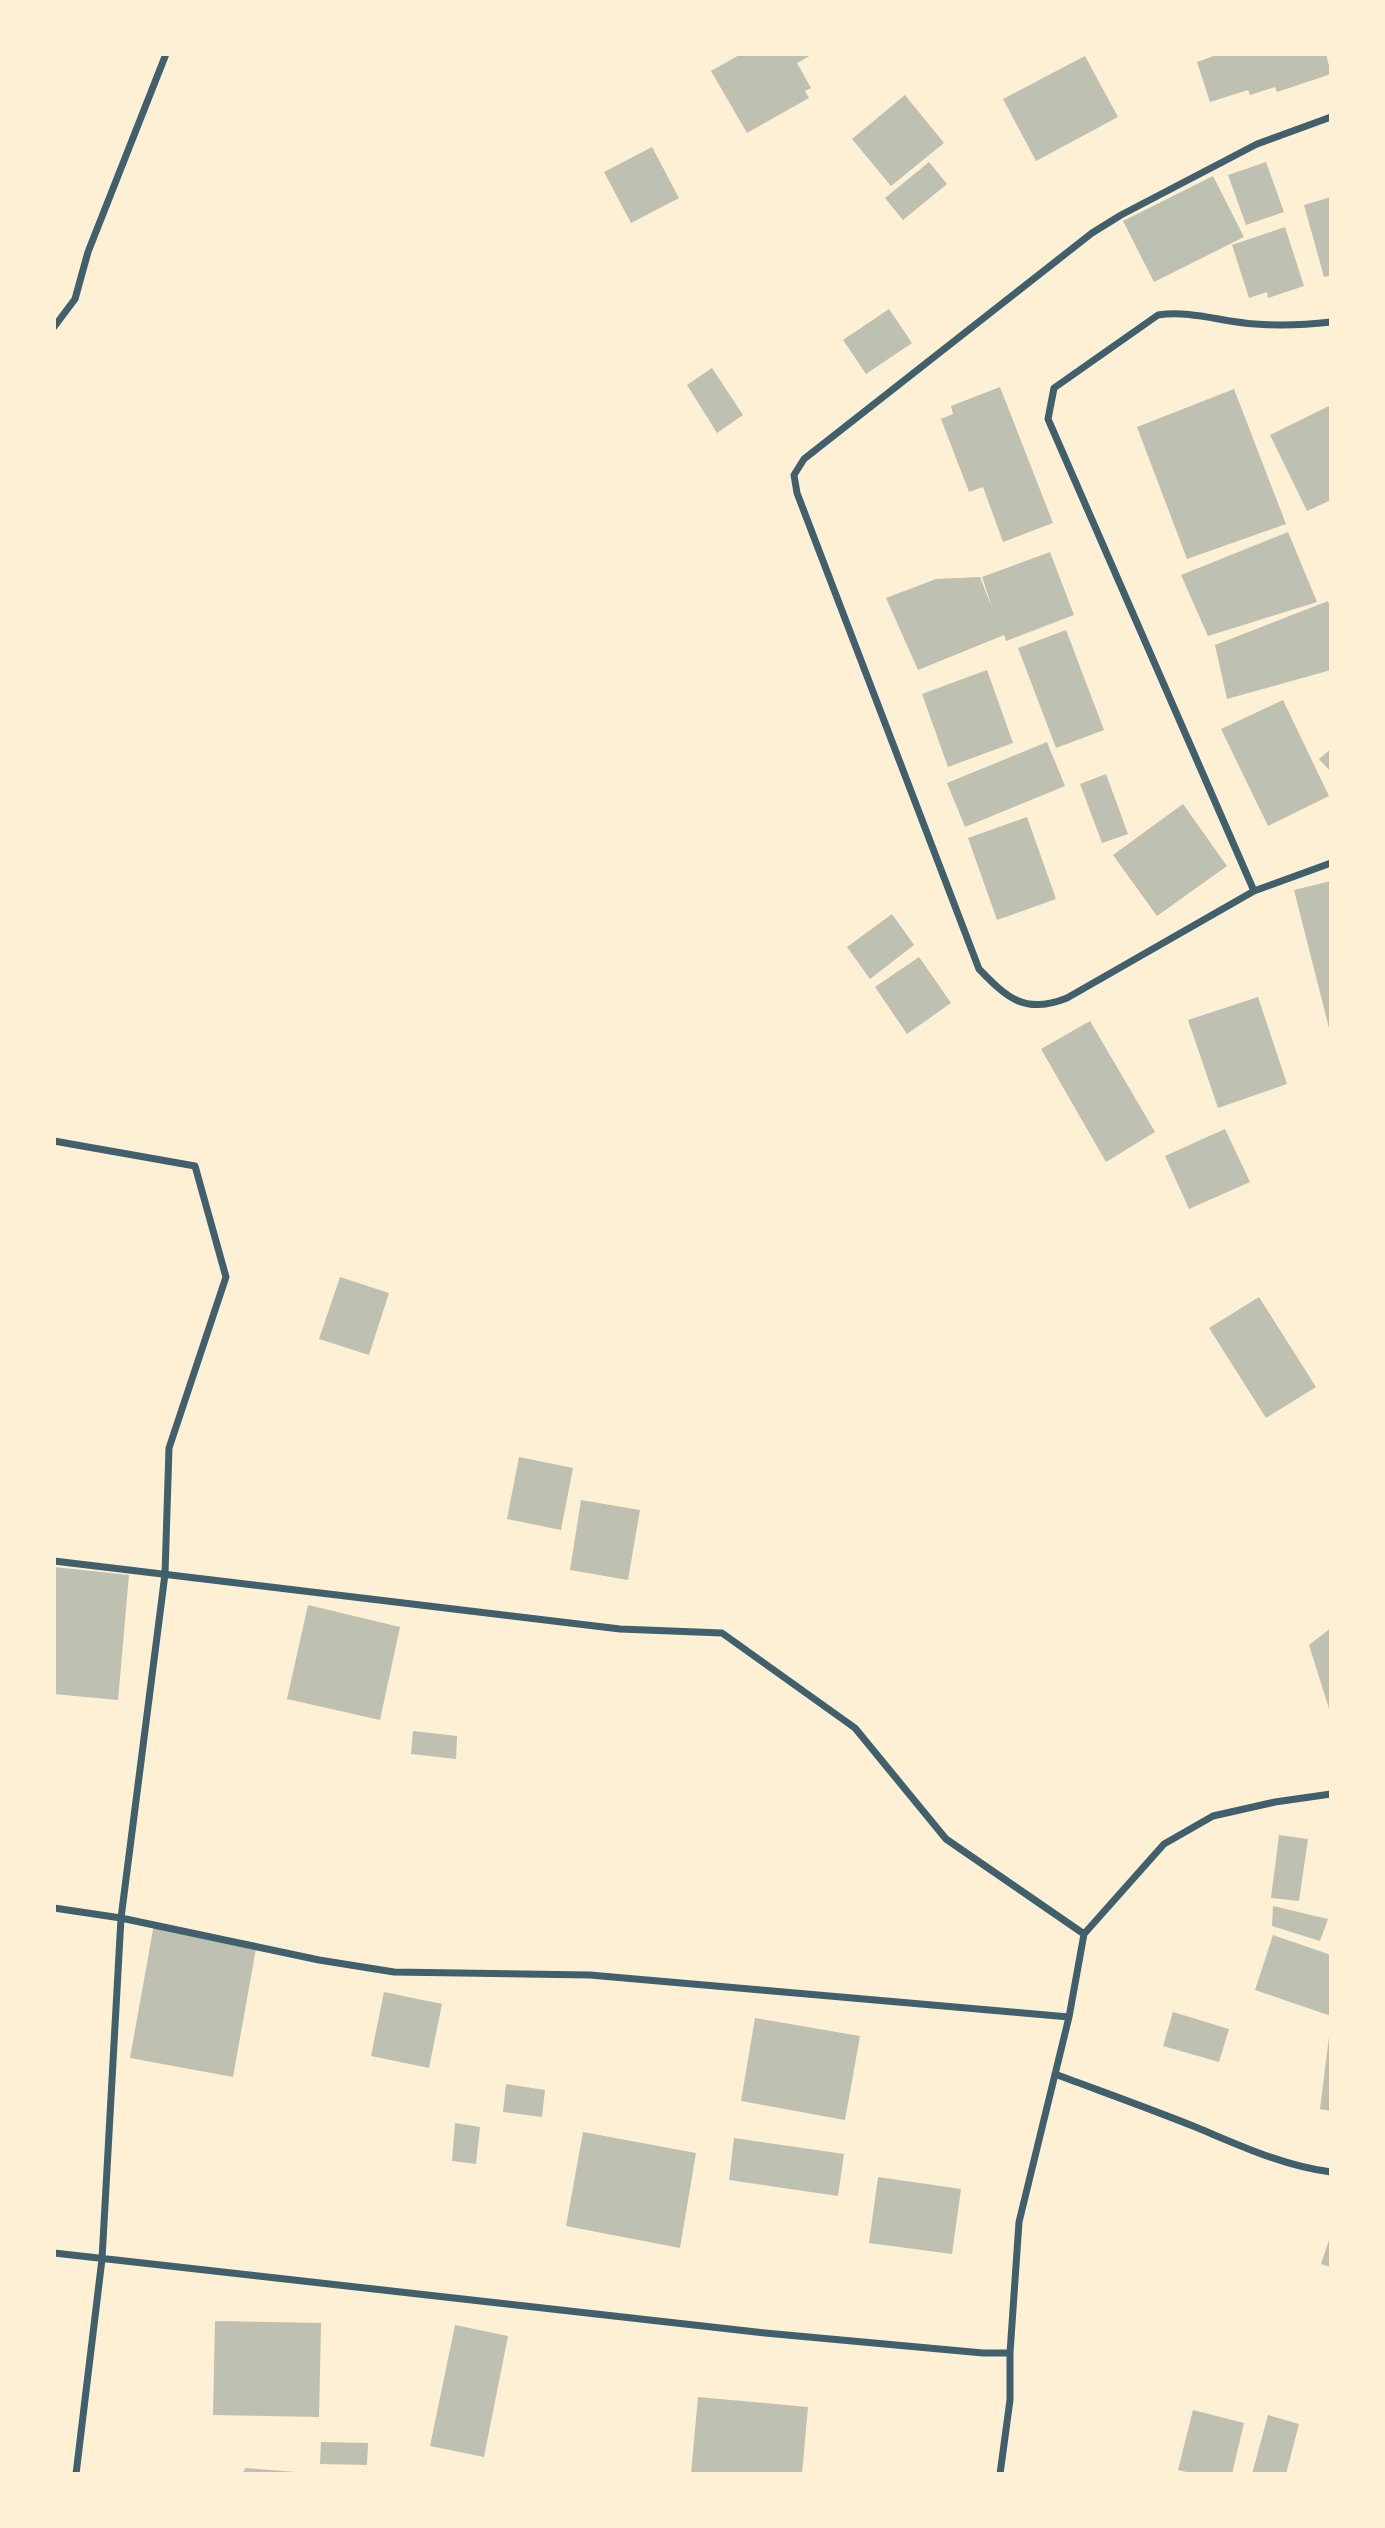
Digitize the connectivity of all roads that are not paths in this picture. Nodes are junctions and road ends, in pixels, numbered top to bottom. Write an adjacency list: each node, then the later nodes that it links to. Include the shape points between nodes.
1 (166, 54): 4 (street, via 75,299)
2 (1331, 117): 6 (street, via 1257,144 1092,233 804,458 794,475 797,494 979,969 1004,995 1035,1006 1067,998)
3 (1331, 323): 6 (street, via 1253,324 1177,312 1158,315 1054,388 1048,419)
4 (54, 327)
5 (1331, 863): 6 (street)
6 (1254, 891)
7 (54, 1140): 9 (street, via 195,1166 226,1278 169,1448)
8 (54, 1561): 9 (street)
9 (165, 1574): 12 (street); 13 (street, via 620,1629 722,1633 855,1728 946,1839)
10 (1331, 1794): 13 (street, via 1275,1802 1203,1821 1164,1844)
11 (54, 1908): 12 (street)
12 (121, 1918): 14 (street, via 394,1972 590,1975); 18 (street)
13 (1084, 1934): 14 (street)
14 (1069, 2017): 15 (street)
15 (1055, 2074): 16 (street, via 1261,2154); 19 (street, via 1019,2222)
16 (1331, 2172)
17 (54, 2253): 18 (street)
18 (102, 2259): 19 (street, via 765,2333); 20 (street)
19 (1010, 2353): 21 (street, via 1010,2400)
20 (76, 2474)
21 (1000, 2474)

